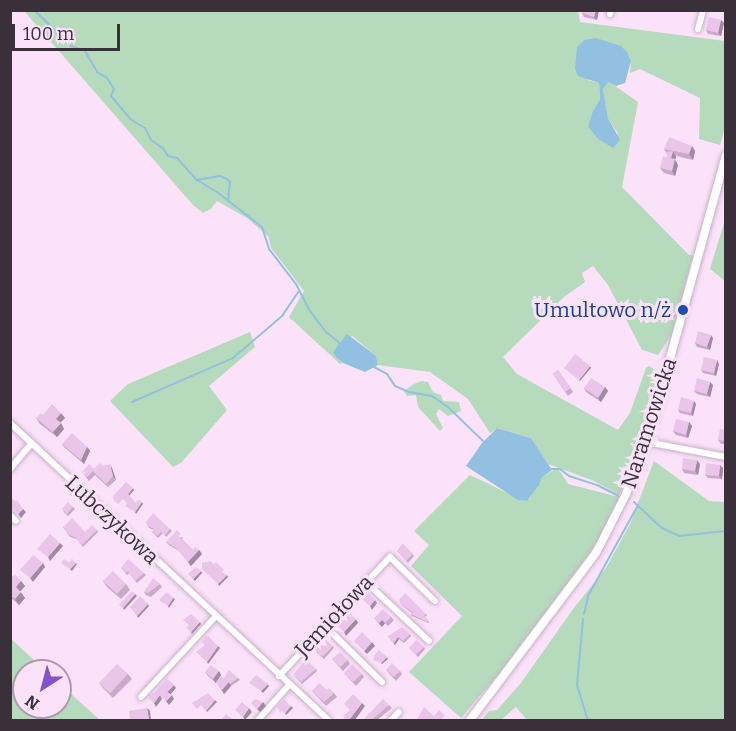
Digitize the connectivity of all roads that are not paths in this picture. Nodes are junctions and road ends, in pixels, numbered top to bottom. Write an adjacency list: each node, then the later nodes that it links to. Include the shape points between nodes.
1 (703, 10): 2 (street)
2 (698, 29)
3 (726, 156): 5 (street, Naramowicka)
4 (10, 423): 6 (street, Lubczykowa)
5 (647, 442): 7 (street); 24 (street, Naramowicka, via 602,544)
6 (32, 443): 8 (street); 13 (street, Lubczykowa)
7 (726, 457)
8 (10, 469)
9 (10, 515): 10 (street)
10 (16, 521)
11 (366, 582): 12 (street, Jemiołowa, via 390,557); 14 (street, Jemiołowa); 15 (street)
12 (435, 601)
13 (215, 617): 16 (street, Lubczykowa); 19 (street)
14 (325, 626): 16 (street, Jemiołowa); 17 (street)
15 (429, 641)
16 (279, 676): 18 (street, Lubczykowa)
17 (382, 682)
18 (289, 685): 21 (street); 22 (street, Lubczykowa)
19 (141, 696)
20 (399, 712): 23 (street)
21 (258, 720)
22 (328, 720)
23 (391, 720)
24 (470, 720)

